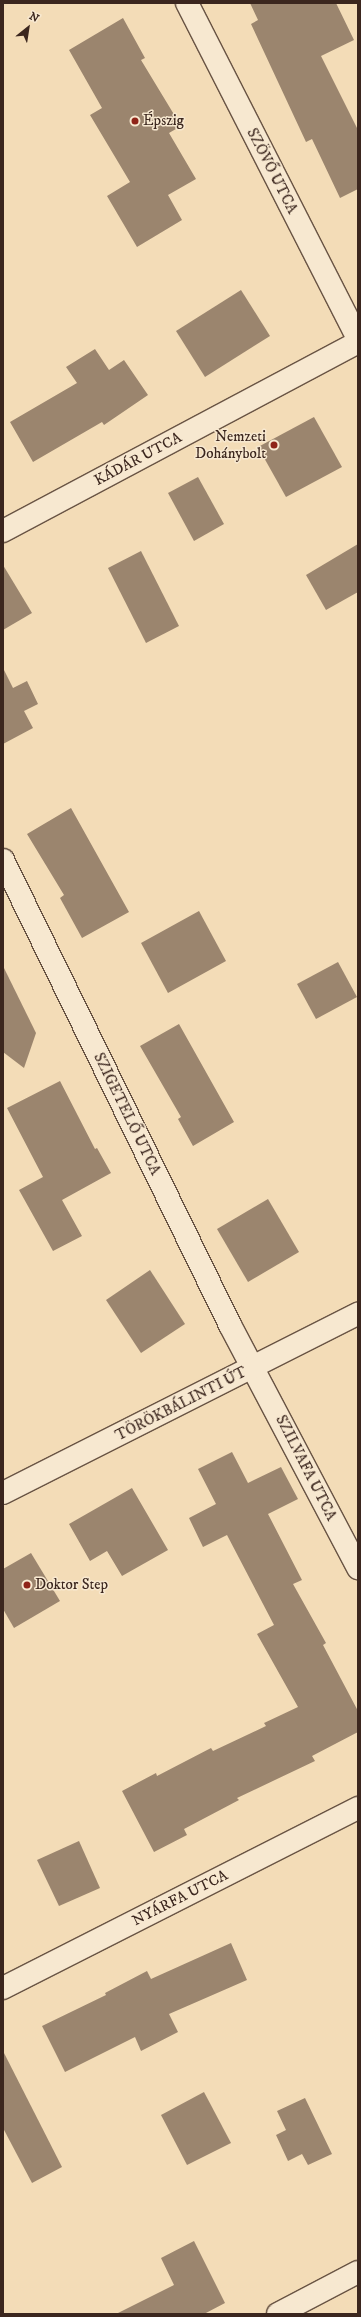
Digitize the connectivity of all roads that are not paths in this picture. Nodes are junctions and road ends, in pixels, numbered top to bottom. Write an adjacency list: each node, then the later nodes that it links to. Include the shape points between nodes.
1 (187, 3): 2 (street, SZÖVŐ UTCA)
2 (358, 340): 3 (street, KÁDÁR UTCA)
3 (3, 531)
4 (3, 860): 6 (street, SZIGETELŐ UTCA, via 230,1325)
5 (358, 1314): 6 (street, TÖRÖKBÁLINTI ÚT)
6 (254, 1368): 7 (street, TÖRÖKBÁLINTI ÚT); 8 (street, SZILVAFA UTCA)
7 (3, 1493)
8 (358, 1568)
9 (358, 1808): 10 (street, NYÁRFA UTCA)
10 (3, 1988)
11 (358, 2272): 12 (street)
12 (278, 2314)

